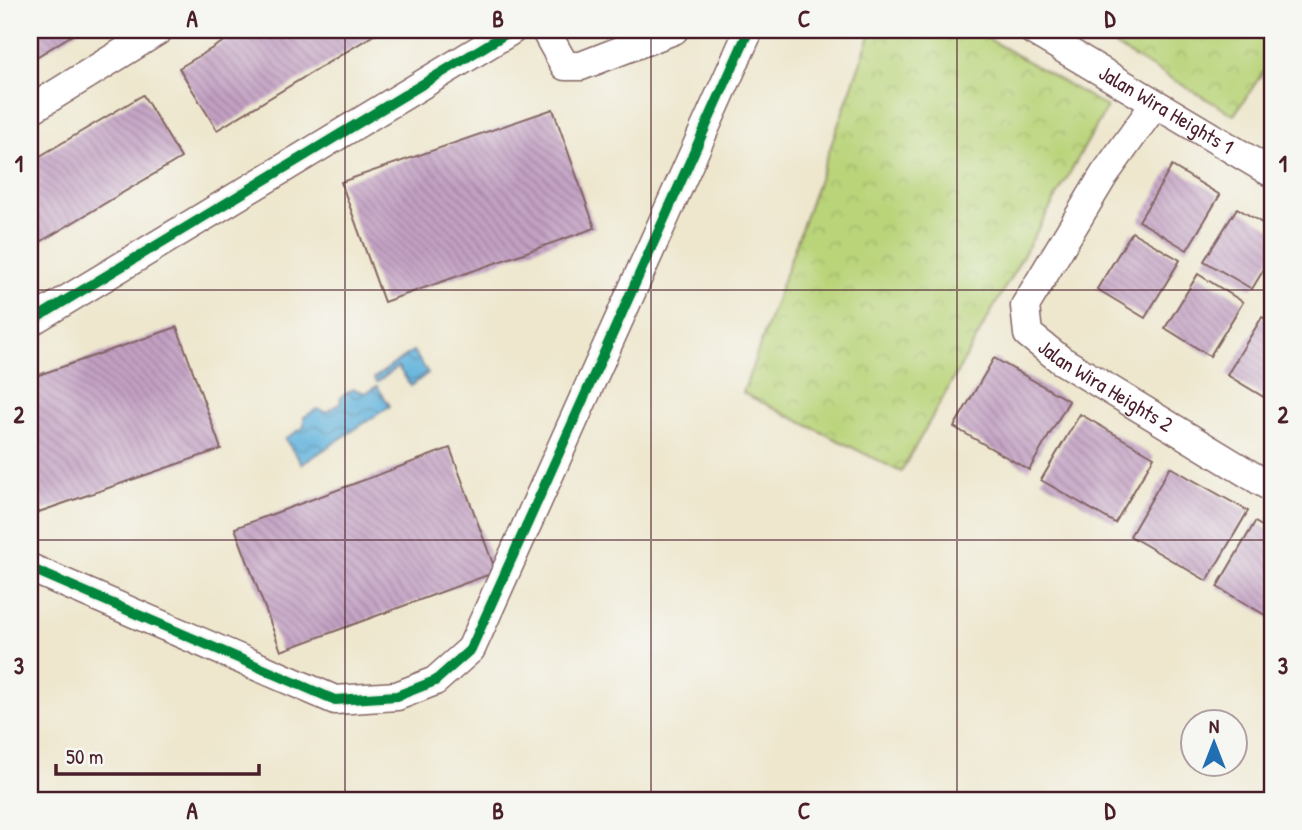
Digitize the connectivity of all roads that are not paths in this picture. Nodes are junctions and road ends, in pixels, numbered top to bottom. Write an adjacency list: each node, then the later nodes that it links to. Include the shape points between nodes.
1 (159, 30): 8 (street)
2 (512, 30): 10 (street)
3 (545, 30): 4 (street, via 565,66 581,66)
4 (674, 30)
5 (749, 30): 12 (street, via 471,649 435,681 397,696 335,700)
6 (1032, 30): 7 (street, Jalan Wira Heights 1)
7 (1155, 104): 9 (street, Jalan Wira Heights 1); 11 (street, Jalan Wira Heights 2, via 1104,175 1025,306 1028,334 1061,360)
8 (30, 110)
9 (1272, 173)
10 (30, 322)
11 (1272, 488)
12 (30, 568)

